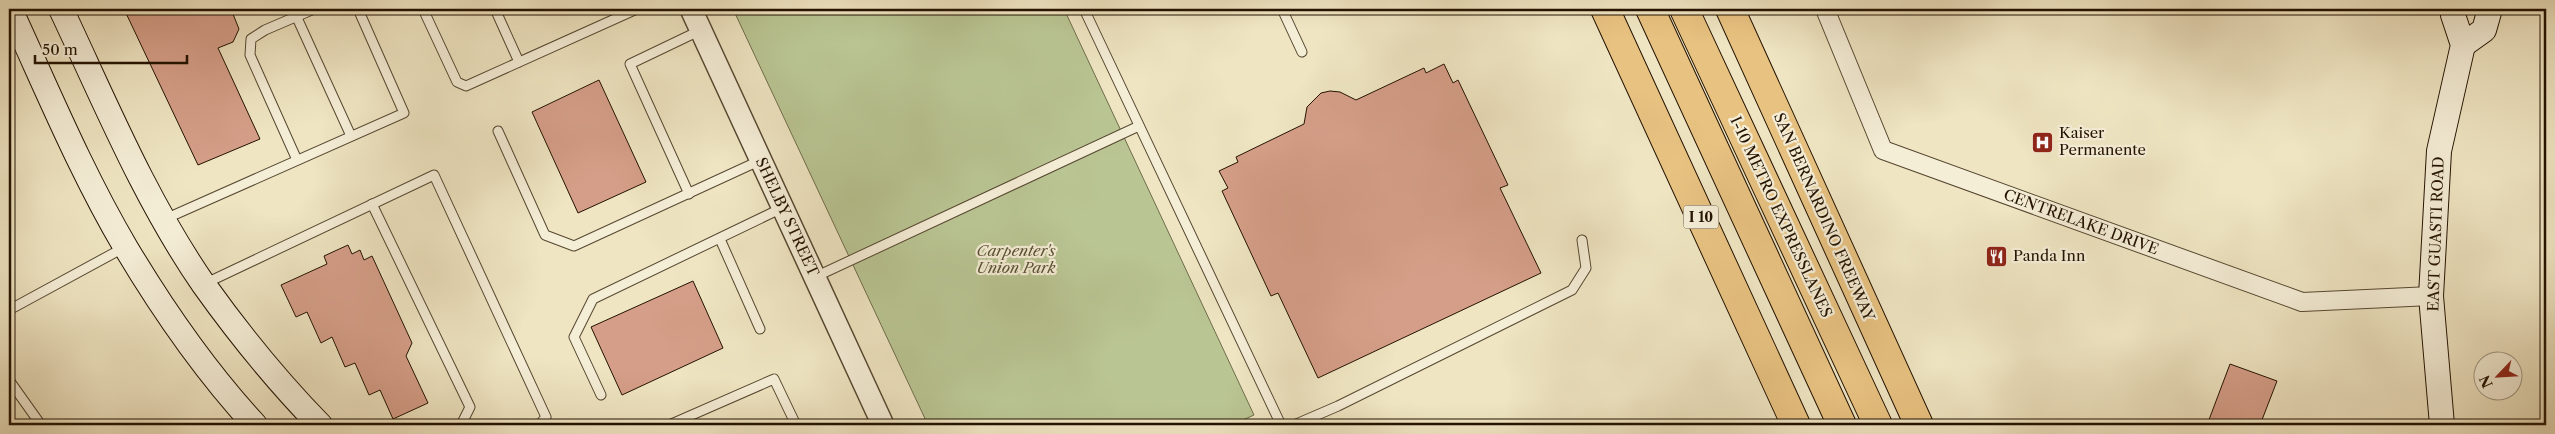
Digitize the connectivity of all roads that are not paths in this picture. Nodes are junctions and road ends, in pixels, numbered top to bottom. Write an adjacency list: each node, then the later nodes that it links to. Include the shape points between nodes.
1 (10, 9): 36 (main road, via 79,158)
2 (62, 9): 33 (main road)
3 (314, 9): 19 (lane)
4 (358, 9): 27 (lane, via 404,113)
5 (423, 9): 23 (lane, via 457,82 466,86)
6 (495, 9): 23 (lane)
7 (637, 9): 23 (lane)
8 (692, 9): 20 (street, SHELBY STREET)
9 (1084, 9): 25 (lane)
10 (1282, 9): 22 (lane)
11 (1605, 9): 54 (highway, I 10)
12 (1650, 9): 55 (highway, I-10 METRO EXPRESSLANES)
13 (1684, 9): 56 (highway, I-10 METRO EXPRESSLANES)
14 (1730, 9): 24 (highway, SAN BERNARDINO FREEWAY)
15 (1743, 9): 24 (highway)
16 (1825, 9): 39 (street, CENTRELAKE DRIVE, via 1883,150 2302,302)
17 (2455, 9): 21 (main road, via 2453,15)
18 (2490, 9): 21 (main road, via 2484,30)
19 (294, 13): 27 (lane); 28 (lane, via 251,39 250,55)
20 (701, 30): 29 (street, SHELBY STREET); 30 (lane, via 630,64)
21 (2463, 44): 39 (main road, EAST GUASTI ROAD, via 2439,151)
22 (1302, 52)
23 (519, 62)
24 (1756, 66): 57 (highway, SAN BERNARDINO FREEWAY)
25 (1139, 126): 37 (lane); 52 (lane)
26 (498, 130): 30 (lane, via 546,235 574,246)
27 (351, 136): 28 (lane)
28 (297, 160): 33 (lane)
29 (761, 160): 30 (lane); 32 (street, SHELBY STREET)
30 (689, 194)
31 (372, 204): 38 (lane); 47 (lane, via 470,407); 48 (lane, via 434,174 546,417)
32 (783, 207): 34 (lane); 37 (street, SHELBY STREET)
33 (164, 220): 38 (main road)
34 (720, 239): 41 (lane); 43 (lane, via 592,298 574,337)
35 (1582, 240): 53 (lane, via 1586,268 1572,290)
36 (126, 247): 40 (lane); 45 (main road, via 199,357)
37 (815, 278): 51 (street, SHELBY STREET)
38 (204, 284): 46 (main road, via 266,364)
39 (2430, 296): 58 (main road, EAST GUASTI ROAD)
40 (9, 310)
41 (760, 329)
42 (9, 380): 44 (lane)
43 (601, 395)
44 (41, 425)
45 (255, 425)
46 (320, 425)
47 (461, 425)
48 (539, 425)
49 (669, 425): 50 (lane, via 774,379)
50 (796, 425)
51 (883, 425)
52 (1281, 425)
53 (1294, 425)
54 (1796, 425)
55 (1842, 425)
56 (1878, 425)
57 (1919, 425)
58 (2442, 425)

